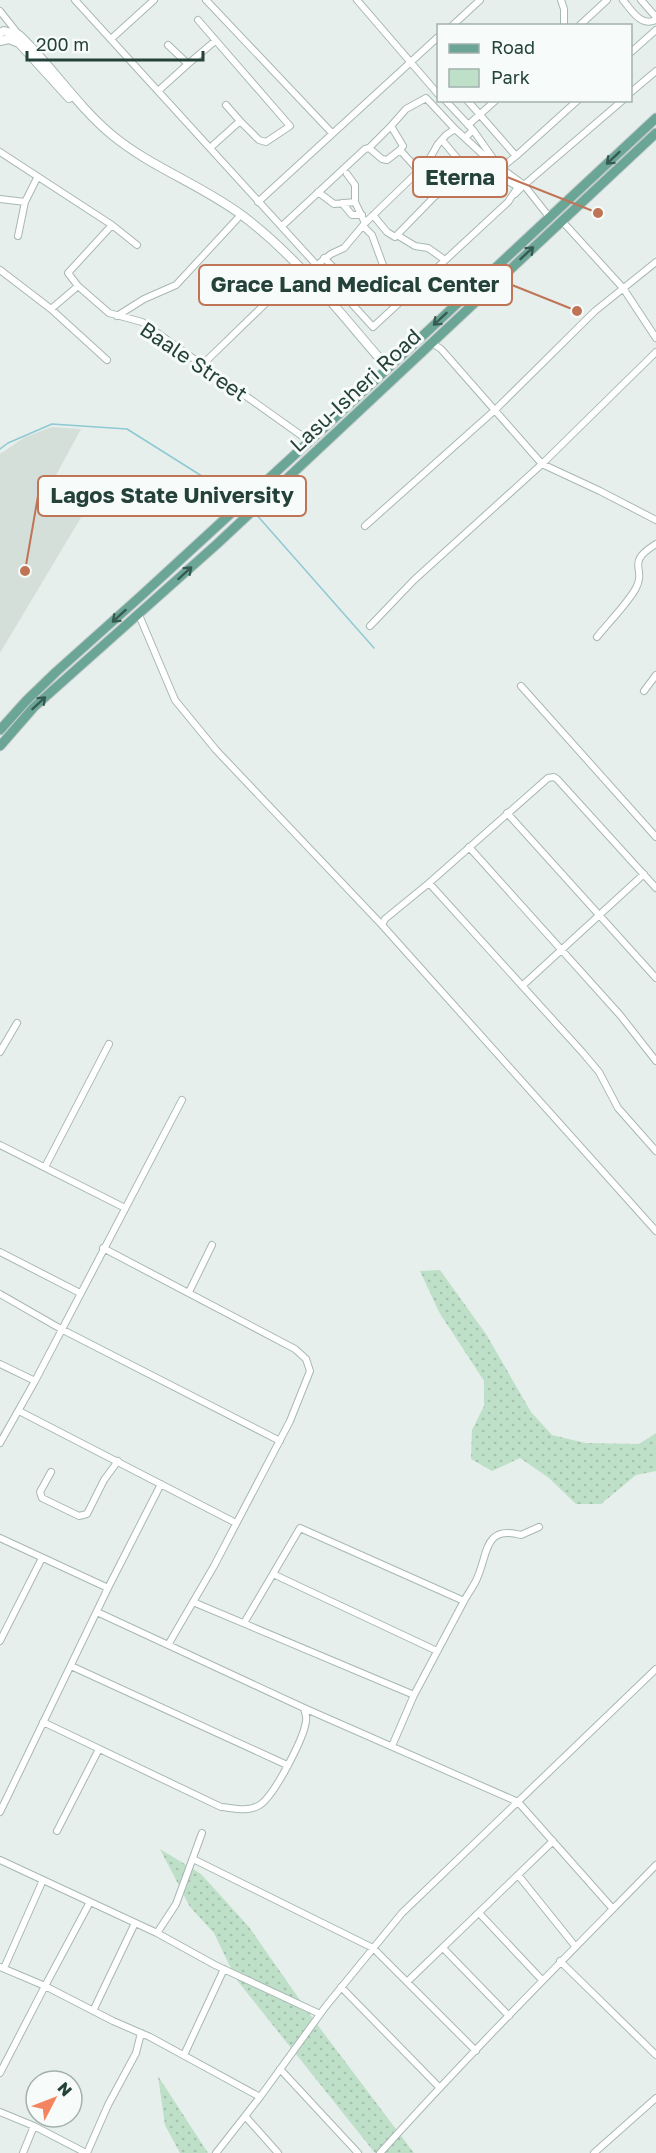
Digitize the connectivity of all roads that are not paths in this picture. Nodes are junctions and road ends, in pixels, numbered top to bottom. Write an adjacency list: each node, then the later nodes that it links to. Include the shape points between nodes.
1 (75, 0): 20 (street)
2 (154, 0): 20 (street)
3 (206, 0): 44 (street)
4 (357, 0): 25 (street)
5 (480, 0): 13 (street)
6 (561, 0): 14 (street)
7 (607, 0): 15 (street)
8 (623, 0): 11 (street, via 642,21)
9 (641, 0): 11 (street)
10 (0, 11): 18 (street)
11 (656, 19)
12 (198, 20): 22 (street)
13 (454, 24)
14 (564, 24)
15 (581, 24)
16 (656, 30): 24 (street)
17 (0, 33): 18 (street)
18 (19, 35): 94 (street, via 111,134 260,229 296,264)
19 (437, 38): 25 (street)
20 (111, 39): 28 (street)
21 (0, 41): 68 (street, via 20,43 93,125 128,154)
22 (215, 41): 26 (street); 39 (street, via 290,126 266,142)
23 (168, 45): 26 (street)
24 (632, 51)
25 (410, 63): 30 (street); 44 (street)
26 (188, 64): 28 (street)
27 (656, 71): 29 (street)
28 (158, 91): 48 (street)
29 (632, 91)
30 (437, 93)
31 (447, 102): 42 (street)
32 (469, 102): 37 (street)
33 (494, 102): 37 (street)
34 (576, 102): 52 (street)
35 (621, 102): 57 (street)
36 (226, 105): 39 (street)
37 (480, 114): 42 (street); 52 (street)
38 (656, 118): 41 (main road, Lasu-Isheri Road)
39 (240, 121): 48 (street)
40 (391, 126): 43 (street, via 406,109 426,98); 49 (street); 50 (street, via 403,146)
41 (647, 126): 45 (main road); 69 (main road, Lasu-Isheri Road, one-way to 69)
42 (470, 127): 46 (street); 53 (street)
43 (455, 129): 46 (street); 47 (street)
44 (332, 133): 63 (street)
45 (655, 134): 70 (main road, Lasu-Isheri Road)
46 (465, 138): 61 (street, via 518,187)
47 (442, 140): 54 (street); 59 (street, via 462,164 463,175 451,189)
48 (210, 148): 63 (street)
49 (369, 148): 50 (street, via 387,160); 58 (street, via 362,150)
50 (400, 150): 54 (street)
51 (0, 152): 56 (street)
52 (516, 156): 53 (street)
53 (501, 168): 57 (street)
54 (417, 173): 59 (street); 67 (street)
55 (347, 174): 64 (street, via 355,184)
56 (37, 178): 62 (street); 72 (street)
57 (524, 185): 61 (street); 69 (street)
58 (318, 192): 65 (street, via 334,204); 73 (street)
59 (435, 196): 74 (street)
60 (0, 199): 62 (street)
61 (508, 201): 78 (street)
62 (25, 202): 75 (street)
63 (258, 202): 73 (street)
64 (354, 202): 65 (street); 66 (street)
65 (342, 203): 66 (street, via 352,215)
66 (362, 215): 71 (street)
67 (373, 215): 71 (street); 74 (street, via 391,236)
68 (238, 218): 81 (street, via 258,232); 88 (street, via 176,285)
69 (549, 218): 94 (main road, Lasu-Isheri Road, one-way to 94)
70 (562, 221): 85 (street); 90 (main road, Lasu-Isheri Road, one-way to 70)
71 (364, 224): 77 (street, via 344,248); 86 (street, via 387,276)
72 (112, 225): 76 (street); 83 (street, via 68,273)
73 (282, 226): 80 (street)
74 (397, 235): 78 (street)
75 (18, 236)
76 (137, 245)
77 (324, 258): 80 (street); 84 (street)
78 (445, 260): 86 (street)
79 (656, 262): 85 (street)
80 (316, 265): 86 (street, via 370,326)
81 (293, 268): 93 (street, via 268,301); 94 (street)
82 (0, 270): 87 (street)
83 (78, 286): 87 (street); 88 (street, Baale Street)
84 (352, 286)
85 (622, 288): 89 (street); 95 (street)
86 (405, 297)
87 (51, 309): 92 (street)
88 (117, 316): 93 (street, Baale Street, via 142,322)
89 (656, 338)
90 (432, 343): 95 (street); 101 (main road, Lasu-Isheri Road, one-way to 90)
91 (656, 352): 97 (street)
92 (107, 360)
93 (202, 365): 96 (street, Baale Street)
94 (387, 369): 96 (main road, Lasu-Isheri Road)
95 (495, 410): 97 (street); 99 (street)
96 (309, 441): 107 (main road, Lasu-Isheri Road, one-way to 107, via 56,672)
97 (542, 465): 98 (street); 102 (street, via 414,580)
98 (656, 520)
99 (365, 526)
100 (656, 544): 103 (street, via 638,559 636,588)
101 (139, 615): 108 (main road, Lasu-Isheri Road, one-way to 101, via 34,707); 116 (street, via 176,700 191,721)
102 (370, 626)
103 (597, 637)
104 (656, 675): 106 (street)
105 (521, 686): 110 (street)
106 (644, 691)
107 (0, 730)
108 (0, 746)
109 (507, 813): 111 (street); 112 (street, via 541,782 554,777); 115 (street)
110 (656, 837)
111 (469, 847): 113 (street); 117 (street)
112 (644, 874): 114 (street); 115 (street)
113 (429, 883): 116 (street); 119 (street)
114 (656, 888)
115 (599, 915): 117 (street); 118 (street)
116 (382, 925): 129 (street)
117 (560, 950): 119 (street); 123 (street)
118 (656, 978)
119 (522, 986): 126 (street, via 584,1053 618,1108)
120 (17, 1023): 122 (street)
121 (109, 1044): 127 (street)
122 (0, 1052)
123 (656, 1061)
124 (182, 1100): 128 (street)
125 (0, 1145): 127 (street)
126 (656, 1151)
127 (45, 1167): 128 (street)
128 (125, 1208): 131 (street)
129 (656, 1231)
130 (213, 1245): 133 (street)
131 (103, 1248): 133 (street); 134 (street)
132 (0, 1252): 134 (street)
133 (189, 1292): 141 (street, via 295,1349 306,1359 310,1371)
134 (80, 1293): 136 (street)
135 (0, 1294): 136 (street)
136 (61, 1329): 138 (street); 141 (street)
137 (0, 1364): 138 (street)
138 (35, 1381): 139 (street)
139 (19, 1411): 140 (street); 143 (street)
140 (3, 1432): 142 (street)
141 (280, 1441): 146 (street)
142 (0, 1443)
143 (118, 1461): 144 (street, via 87,1514 79,1516 42,1498 40,1492); 145 (street)
144 (51, 1472)
145 (162, 1484): 146 (street); 151 (street)
146 (236, 1523): 153 (street)
147 (539, 1527): 152 (street, via 521,1535 508,1531 497,1535 485,1551 478,1577)
148 (0, 1538): 149 (street)
149 (42, 1558): 151 (street); 156 (street)
150 (273, 1574): 152 (street, via 300,1528); 155 (street); 158 (street)
151 (108, 1588): 154 (street)
152 (464, 1601): 158 (street)
153 (193, 1602): 155 (street); 157 (street)
154 (97, 1612): 157 (street); 159 (street)
155 (244, 1623): 161 (street)
156 (0, 1641)
157 (168, 1645): 162 (street)
158 (437, 1650): 161 (street)
159 (71, 1666): 163 (street); 166 (street)
160 (656, 1669): 167 (street)
161 (414, 1695): 164 (street)
162 (304, 1708): 164 (street); 166 (street, via 307,1720)
163 (43, 1722): 165 (street); 168 (street)
164 (392, 1746): 167 (street)
165 (99, 1749): 166 (street, via 221,1807 243,1809 258,1806 269,1798); 169 (street)
166 (287, 1765)
167 (518, 1802): 171 (street); 185 (street, via 402,1913)
168 (0, 1812)
169 (57, 1831)
170 (202, 1833): 172 (street)
171 (553, 1841): 176 (street); 180 (street)
172 (193, 1859): 183 (street, via 176,1904); 185 (street)
173 (0, 1860): 178 (street)
174 (656, 1865): 175 (street)
175 (650, 1871): 177 (street); 180 (street)
176 (518, 1875): 181 (street); 184 (street)
177 (656, 1878)
178 (43, 1880): 179 (street); 188 (street)
179 (90, 1902): 182 (street); 192 (street)
180 (613, 1909): 184 (street)
181 (479, 1913): 186 (street); 190 (street)
182 (135, 1923): 183 (street); 194 (street)
183 (157, 1933): 189 (street)
184 (575, 1946): 187 (street)
185 (374, 1948): 191 (street); 193 (street)
186 (442, 1948): 191 (street); 196 (street)
187 (560, 1960): 190 (street); 200 (street)
188 (2, 1967): 192 (street)
189 (224, 1969): 195 (street); 199 (street)
190 (542, 1980): 196 (street)
191 (407, 1982): 198 (street)
192 (45, 1986): 194 (street); 202 (street)
193 (341, 1988): 195 (street); 203 (street)
194 (93, 2011): 197 (street)
195 (320, 2014): 201 (street)
196 (509, 2016): 198 (street)
197 (141, 2033): 199 (street); 212 (street, via 136,2053)
198 (476, 2051): 203 (street)
199 (184, 2055): 204 (street)
200 (656, 2055)
201 (280, 2069): 204 (street); 215 (street)
202 (0, 2073)
203 (440, 2087): 216 (street)
204 (260, 2097): 207 (street)
205 (656, 2098): 217 (street)
206 (0, 2112): 208 (street)
207 (245, 2116): 213 (street); 214 (street)
208 (24, 2122)
209 (33, 2129): 211 (street)
210 (40, 2129): 212 (street)
211 (23, 2153)
212 (86, 2153)
213 (216, 2153)
214 (278, 2153)
215 (358, 2153)
216 (380, 2153)
217 (594, 2153)

